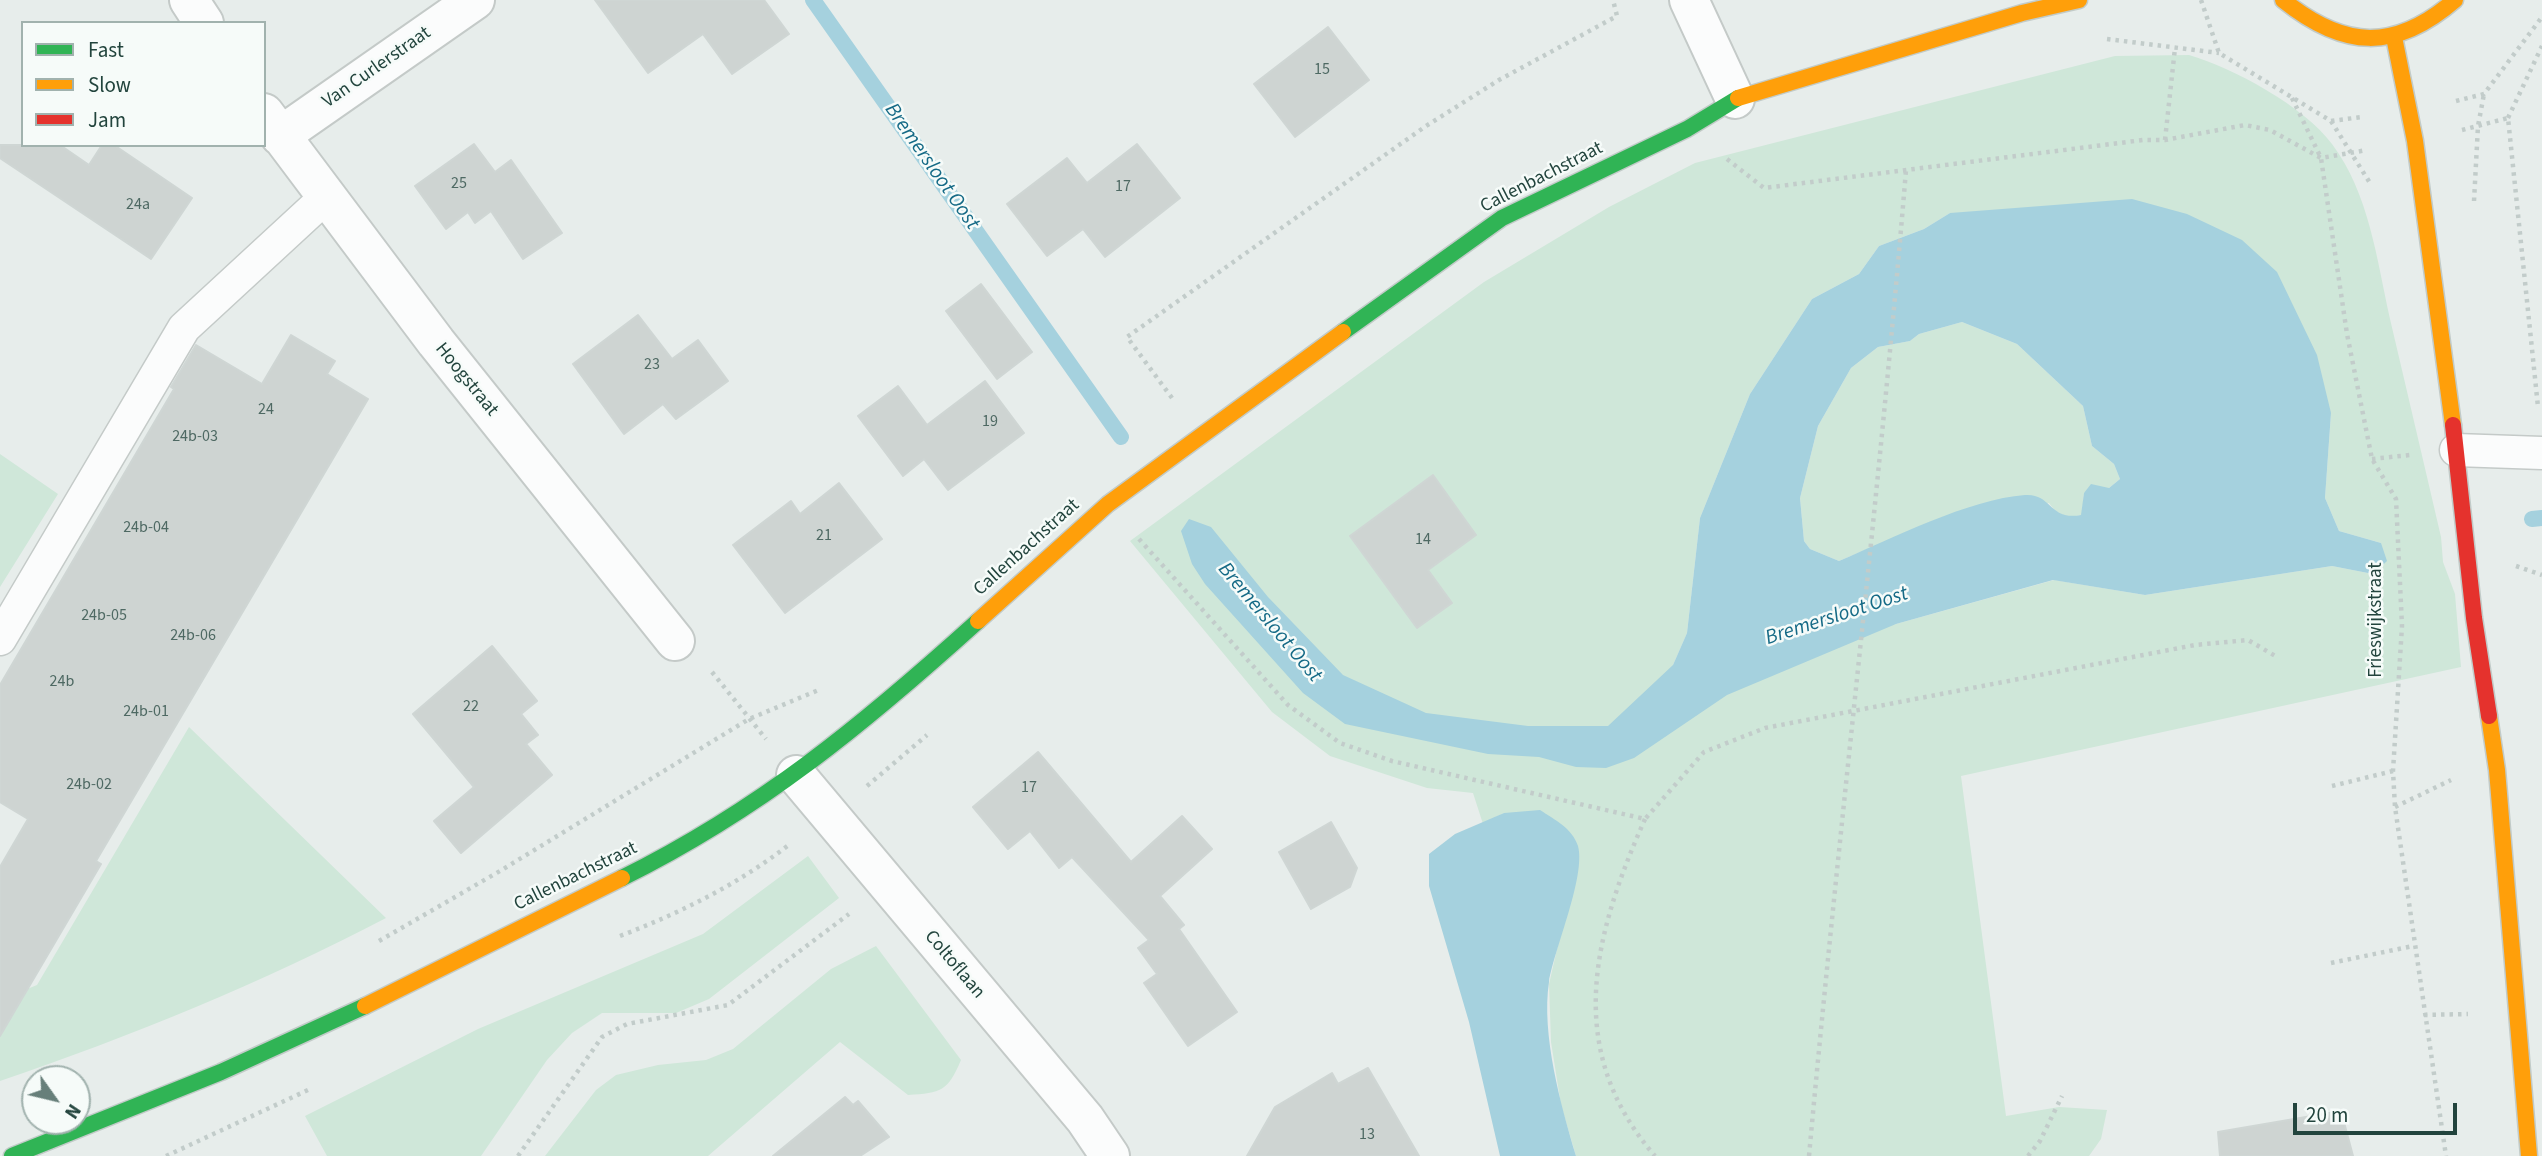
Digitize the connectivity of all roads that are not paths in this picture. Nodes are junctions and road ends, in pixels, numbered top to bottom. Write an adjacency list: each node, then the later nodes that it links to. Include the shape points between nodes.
1 (189, 0): 7 (street)
2 (475, 0): 10 (street, Van Curlerstraat)
3 (1689, 0): 9 (street)
4 (2079, 0): 9 (street, Callenbachstraat)
5 (2283, 0): 8 (street, via 2322,29 2345,37)
6 (2455, 0): 8 (street, via 2441,15)
7 (203, 21)
8 (2394, 37): 12 (street, via 2415,141)
9 (1735, 99): 16 (street, Callenbachstraat, via 1687,129 1502,218 1199,435 1108,504 902,691)
10 (272, 124): 11 (street, Hoogstraat)
11 (326, 197): 14 (lane, via 184,328); 15 (street, Hoogstraat)
12 (2456, 450): 13 (lane); 19 (street, via 2497,770)
13 (2542, 453)
14 (0, 639)
15 (675, 641)
16 (796, 775): 17 (street, Callenbachstraat, via 674,852 330,1023); 18 (street, Coltoflaan, via 1085,1119)
17 (12, 1156)
18 (1110, 1156)
19 (2529, 1156)

